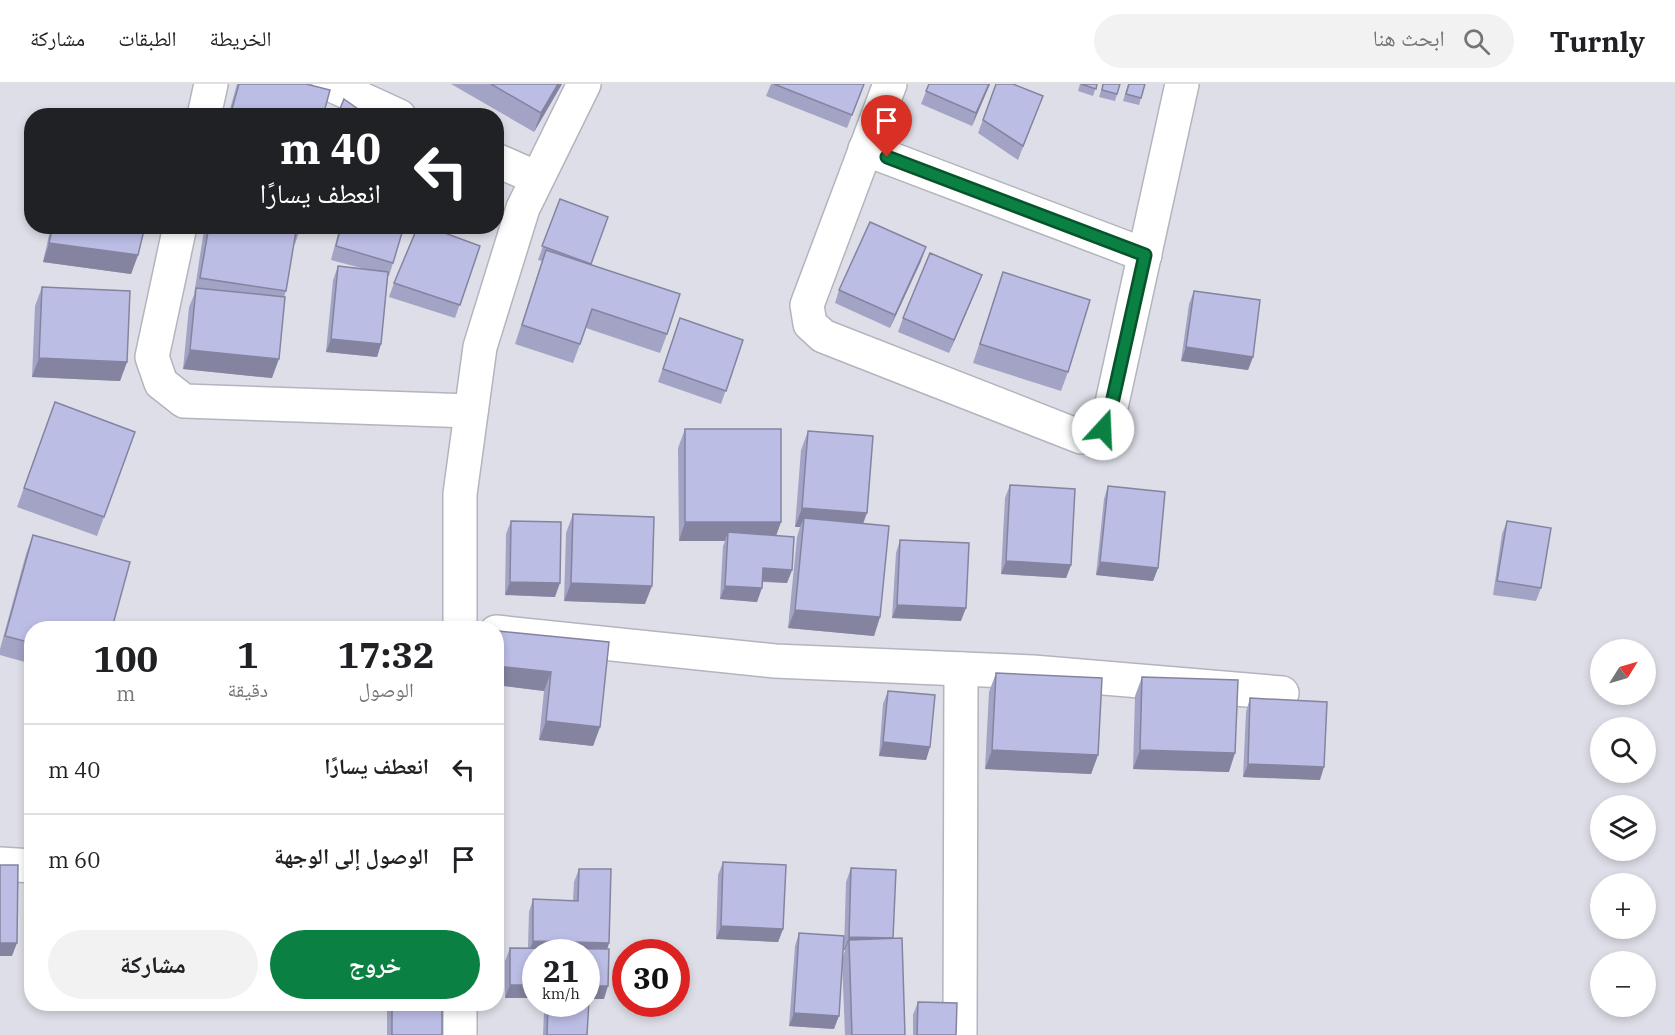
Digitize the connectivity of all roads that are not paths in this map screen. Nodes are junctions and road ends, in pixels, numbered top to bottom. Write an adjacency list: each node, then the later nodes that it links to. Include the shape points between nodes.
1 (211, 84): 6 (street)
2 (329, 84): 7 (street)
3 (584, 84): 10 (street)
4 (890, 84): 8 (street)
5 (1182, 84): 12 (street)
6 (206, 108)
7 (382, 108)
8 (866, 149): 12 (street); 12 (street, via 807,305 810,324 823,336 1081,436 1103,429)
9 (504, 164): 10 (street)
10 (537, 178): 13 (street, via 523,208 480,347)
11 (178, 234): 13 (street, via 152,357 161,383 184,400)
12 (1145, 255)
13 (471, 411): 14 (street, via 460,494)
14 (460, 621)
15 (504, 633): 16 (street, via 775,662)
16 (962, 669): 17 (street); 22 (street)
17 (1282, 693)
18 (0, 864): 19 (street)
19 (24, 866)
20 (460, 1011): 21 (street)
21 (460, 1035)
22 (960, 1035)

